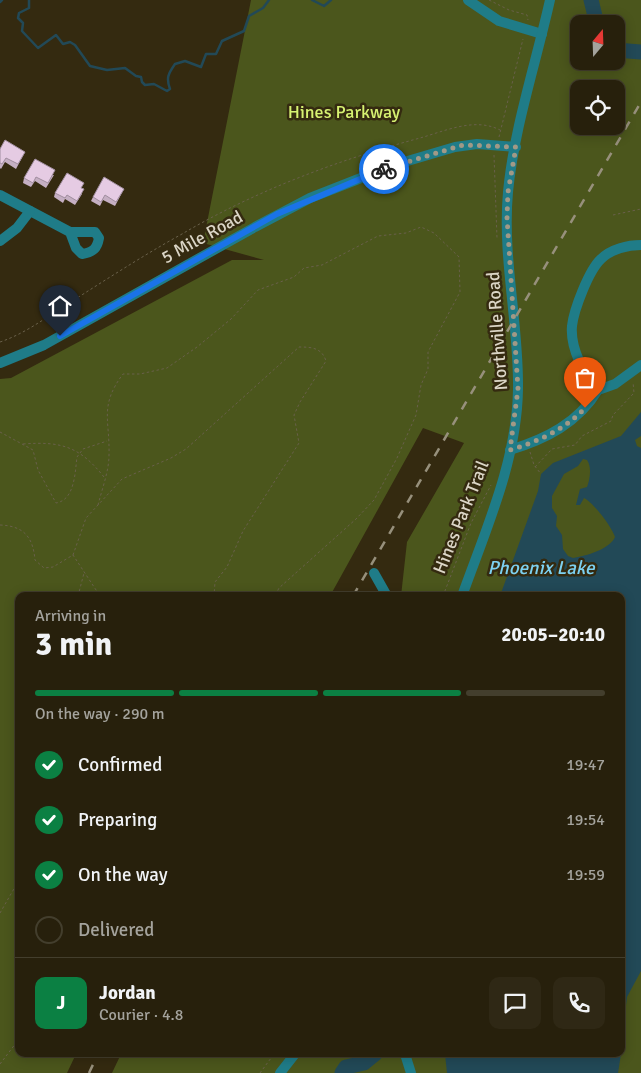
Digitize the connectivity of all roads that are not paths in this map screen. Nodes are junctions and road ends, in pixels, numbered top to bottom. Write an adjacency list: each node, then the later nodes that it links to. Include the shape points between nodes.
1 (468, 0): 3 (street, via 499,21)
2 (550, 0): 3 (street, Northville Road)
3 (542, 34): 4 (street, Northville Road)
4 (516, 147): 10 (street, 5 Mile Road, via 463,145 426,155 310,198 254,226 44,345); 13 (street, Northville Road, via 507,217 518,389)
5 (0, 194): 6 (street)
6 (30, 211): 7 (street); 8 (street, via 17,228)
7 (70, 232)
8 (0, 241)
9 (641, 245): 12 (street, via 620,248 601,259 577,308 572,327 576,352)
10 (0, 363)
11 (641, 365): 12 (street, via 614,384)
12 (598, 390): 13 (street, via 566,426)
13 (510, 450): 16 (street, Northville Road, via 502,485)
14 (374, 573): 15 (street)
15 (386, 592)
16 (463, 592)
17 (293, 1057): 19 (street)
18 (406, 1057): 20 (street)
19 (280, 1073)
20 (411, 1073)

